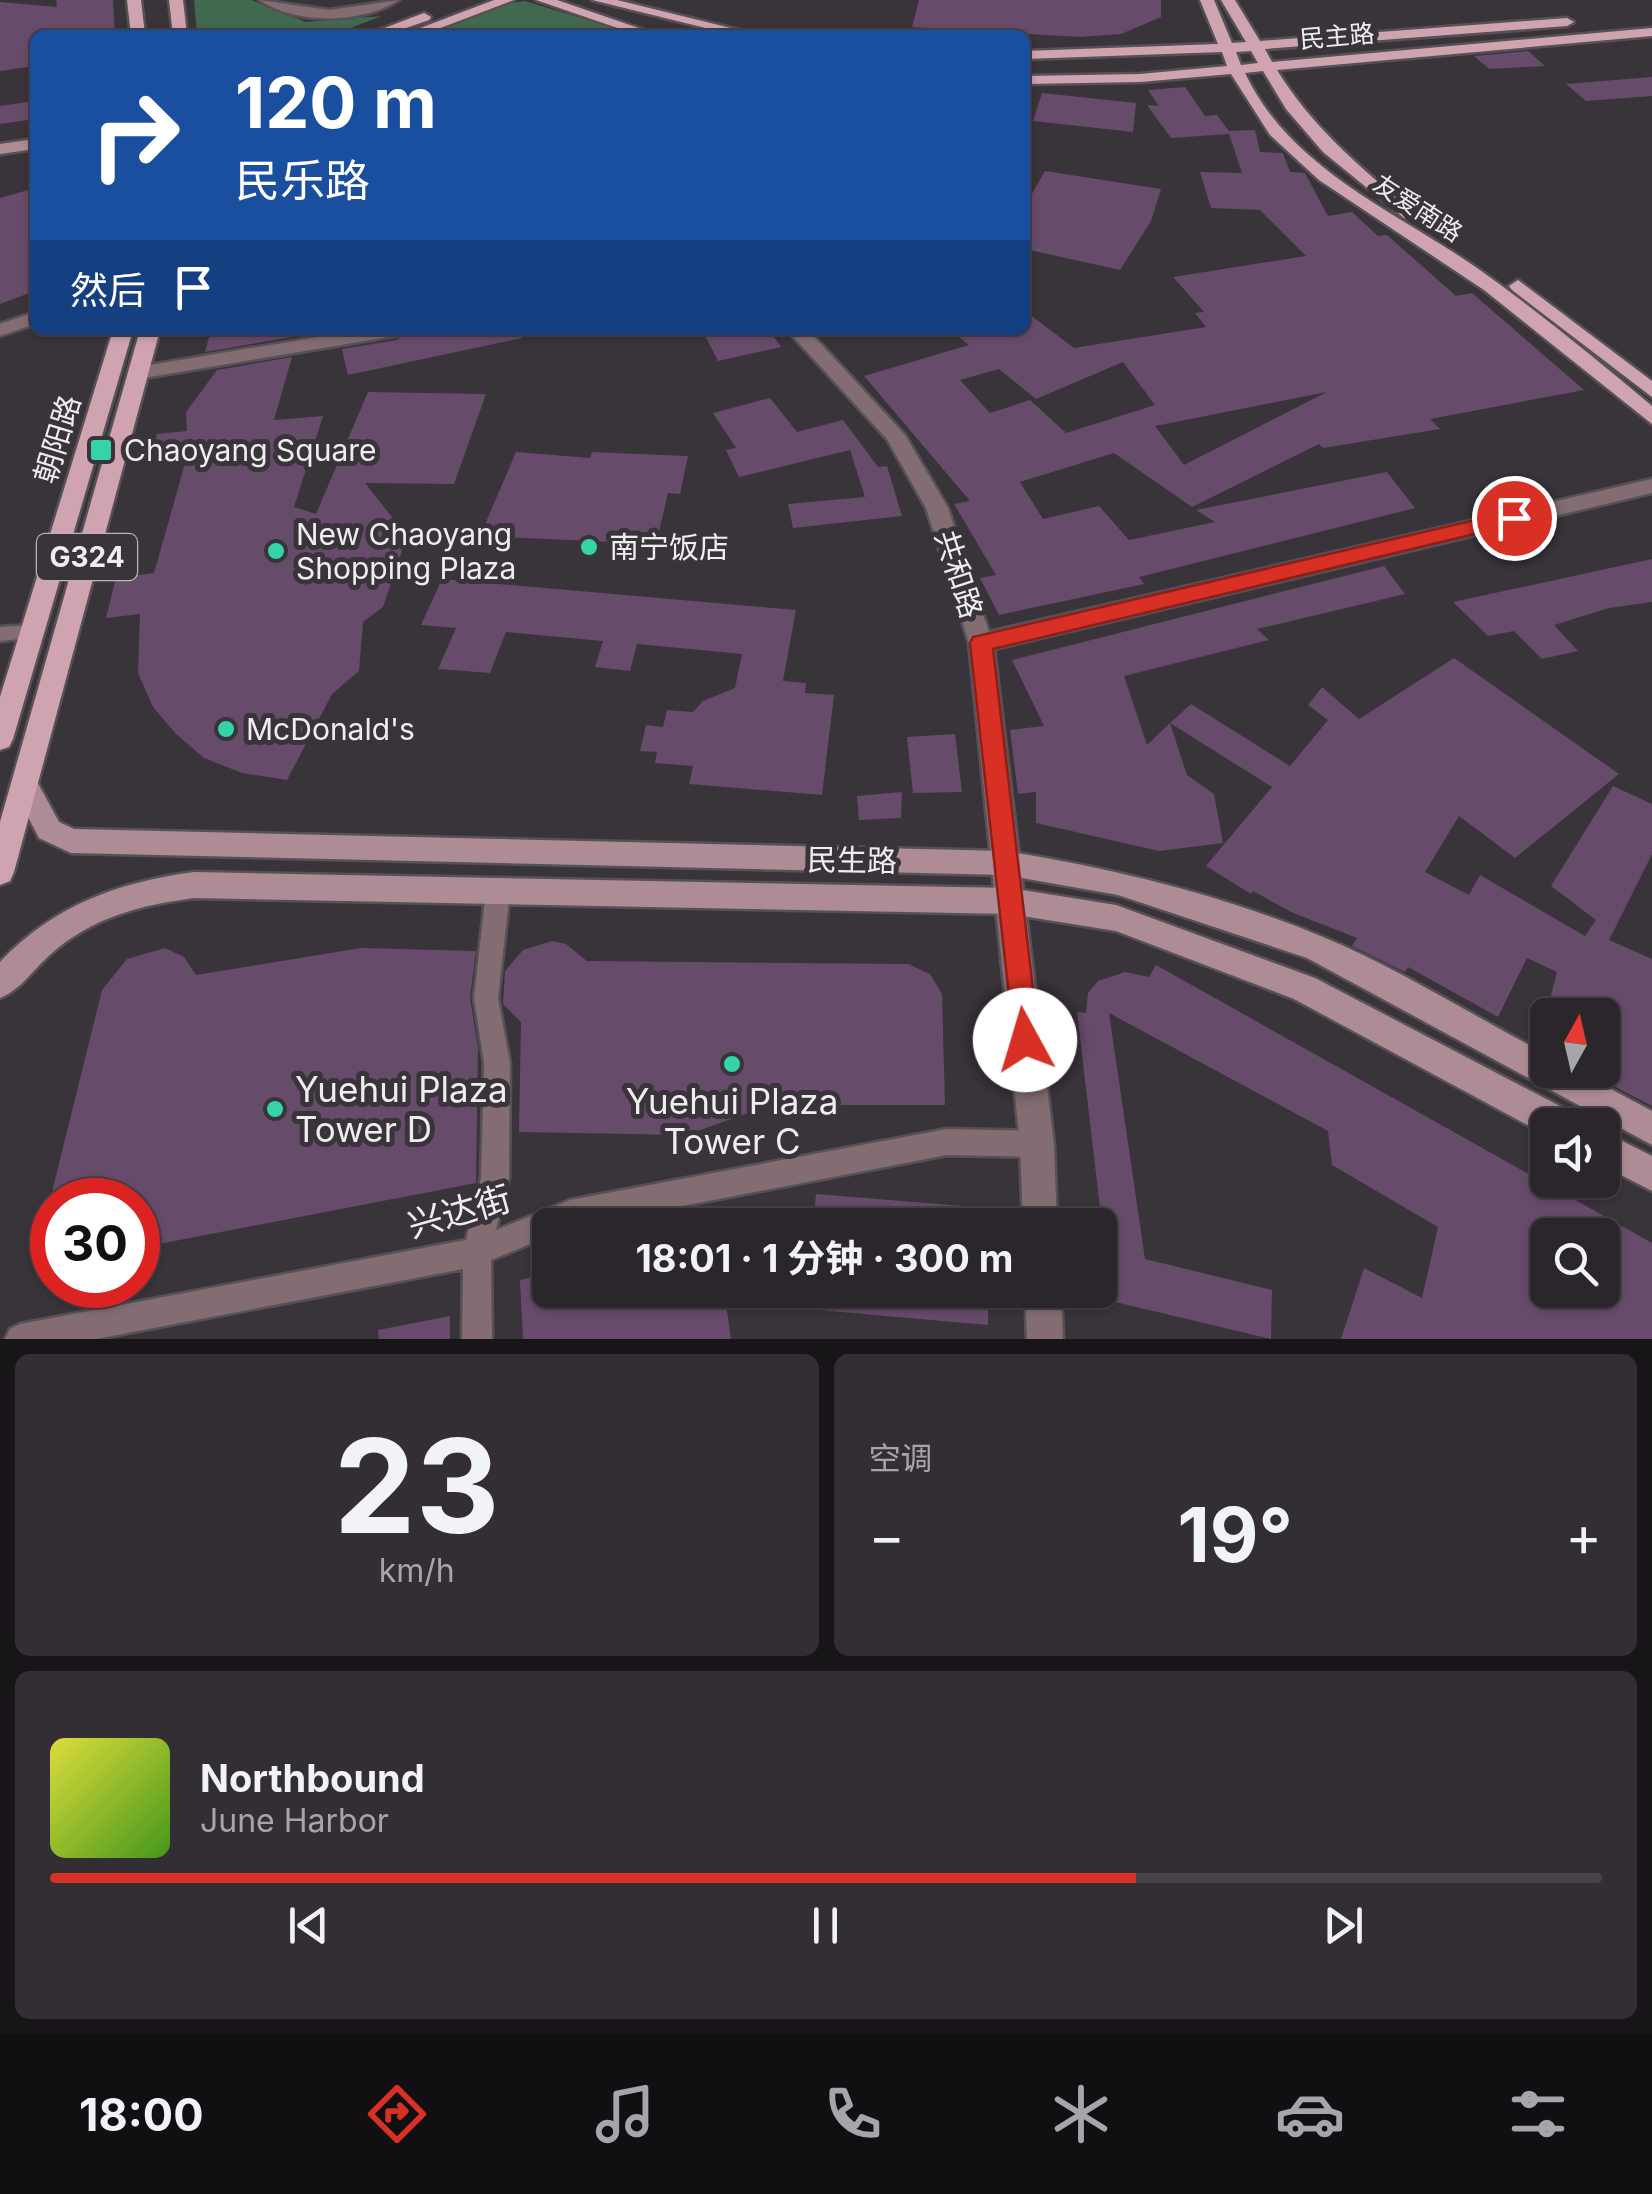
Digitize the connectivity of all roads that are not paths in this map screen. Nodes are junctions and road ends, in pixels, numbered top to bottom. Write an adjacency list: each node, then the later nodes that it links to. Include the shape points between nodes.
1 (134, 0): 14 (main road)
2 (176, 0): 15 (main road)
3 (266, 0): 4 (street, via 306,16)
4 (392, 0)
5 (471, 0): 16 (main road)
6 (507, 0): 17 (main road)
7 (543, 0): 18 (main road)
8 (599, 0): 19 (main road)
9 (1208, 0): 22 (main road, 友爱南路)
10 (1228, 0): 21 (main road, 友爱南路)
11 (1652, 15): 12 (main road)
12 (1611, 18)
13 (1591, 20): 21 (main road, 民主路)
14 (137, 30)
15 (179, 30)
16 (387, 30)
17 (422, 30)
18 (636, 30)
19 (730, 30)
20 (1652, 32): 24 (main road, 民主路)
21 (1256, 45): 22 (main road, 民主路); 24 (main road, 友爱南路)
22 (1228, 48): 23 (main road, 民主路); 25 (main road, 友爱南路)
23 (1030, 55)
24 (1266, 64): 25 (main road, 民主路); 38 (main road, 友爱南路, via 1291,106 1390,204 1485,262)
25 (1236, 68): 26 (main road, 民主路); 39 (main road, 友爱南路, via 1256,105 1298,153 1575,351)
26 (1030, 80)
27 (30, 135): 28 (main road)
28 (0, 138)
29 (30, 145): 30 (main road)
30 (0, 149)
31 (30, 320): 32 (street)
32 (0, 330)
33 (121, 335): 41 (main road, 朝阳路 / G324)
34 (149, 335): 37 (main road, 朝阳路 / G324)
35 (365, 335): 37 (street)
36 (802, 335): 43 (street, 共和路, via 895,435 937,508)
37 (138, 373): 45 (main road, 朝阳路 / G324)
38 (1652, 390)
39 (1652, 417)
40 (1652, 486): 43 (street)
41 (32, 632): 42 (street); 44 (main road, 朝阳路 / G324)
42 (0, 634)
43 (981, 643): 46 (street, 共和路)
44 (0, 739)
45 (24, 784): 46 (main road, 民生路, via 49,830 71,842); 47 (main road, 朝阳路 / G324)
46 (1005, 863): 49 (street, 共和路); 52 (main road, 民生路, via 1118,882 1317,948)
47 (0, 872)
48 (498, 891): 49 (main road, 民生路); 50 (main road, 民生路, via 194,885 136,892 42,938); 57 (street, via 486,998 496,1062 495,1178)
49 (1010, 901): 51 (main road, 民生路, via 1116,918 1304,988); 53 (street, 共和路)
50 (0, 984)
51 (1530, 1108)
52 (1652, 1129)
53 (1036, 1144): 56 (street, 共和路); 57 (street, 兴达街, via 948,1142 588,1210)
54 (1620, 1157): 55 (main road)
55 (1652, 1174)
56 (1039, 1208)
57 (476, 1252): 59 (street, 兴达街); 60 (street)
58 (1043, 1308): 61 (street)
59 (20, 1339)
60 (478, 1339)
61 (1044, 1339)

